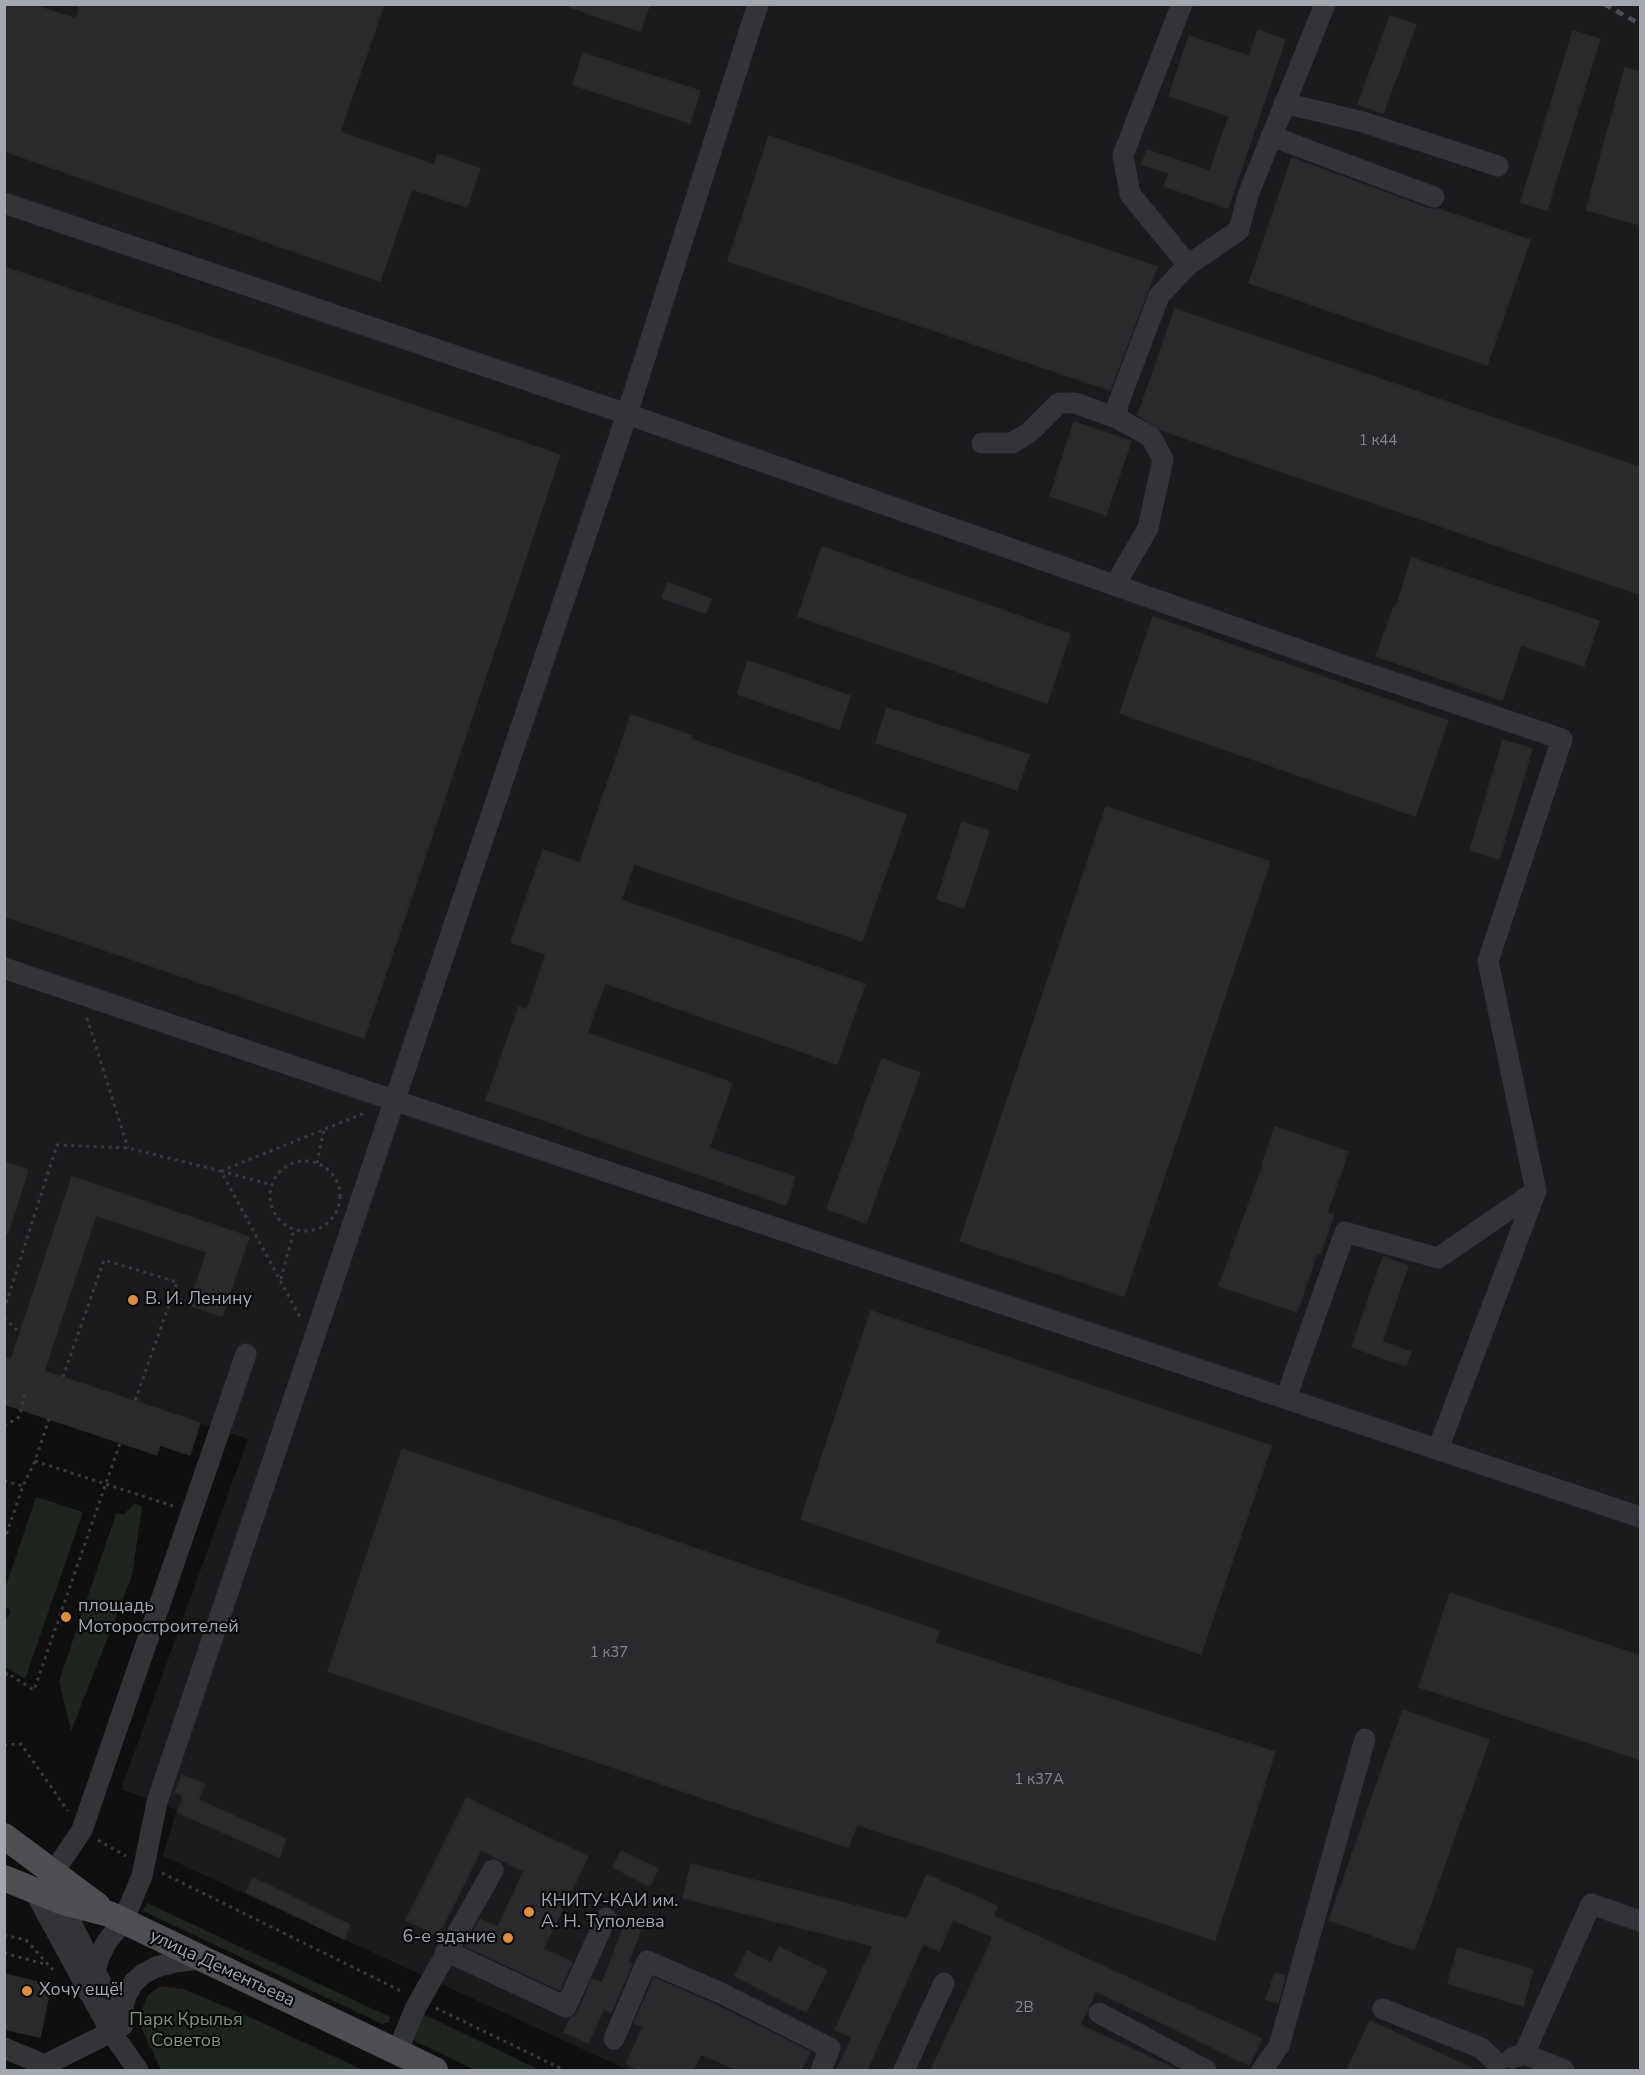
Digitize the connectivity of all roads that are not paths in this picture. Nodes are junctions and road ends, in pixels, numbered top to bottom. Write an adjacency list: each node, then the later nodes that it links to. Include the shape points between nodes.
1 (758, 4): 10 (street)
2 (1182, 4): 9 (street, via 1124,155 1130,194)
3 (1325, 4): 4 (street)
4 (1284, 103): 5 (street); 6 (street, via 1363,122)
5 (1271, 136): 7 (street); 9 (street, via 1239,230)
6 (1498, 166)
7 (1434, 197)
8 (4, 203): 10 (street)
9 (1188, 265): 11 (street, via 1159,296 1118,404)
10 (627, 414): 13 (street); 15 (street)
11 (1117, 418): 12 (street, via 1075,403 1059,403 1030,432 1012,443); 13 (street, via 1151,437 1163,459 1148,528)
12 (982, 443)
13 (1115, 585): 16 (street, via 1562,739 1488,961)
14 (4, 968): 15 (street)
15 (396, 1101): 18 (street); 28 (street, via 157,1802 142,1876)
16 (1536, 1191): 18 (street, via 1438,1258 1345,1232); 19 (street)
17 (246, 1354): 24 (street, via 82,1830)
18 (1286, 1398): 19 (street)
19 (1438, 1449): 20 (street)
20 (1641, 1516)
21 (1365, 1739): 50 (street, via 1279,2046)
22 (4, 1836): 24 (main road)
23 (493, 1870): 31 (street)
24 (53, 1873): 26 (main road); 27 (main road); 28 (main road)
25 (4, 1878): 26 (main road, улица Дементьева)
26 (35, 1892): 27 (main road, улица Дементьева); 35 (street)
27 (63, 1902): 28 (main road, улица Дементьева); 33 (street)
28 (116, 1918): 32 (main road, улица Дементьева); 33 (street)
29 (606, 1918): 31 (street, via 566,2007)
30 (1641, 1921): 42 (street, via 1591,1904)
31 (446, 1951): 41 (street)
32 (200, 1959): 38 (street, via 175,1962 142,1974 126,1996); 41 (main road, улица Дементьева)
33 (94, 1970): 35 (street); 38 (street)
34 (944, 1983): 48 (street)
35 (89, 1993): 38 (street)
36 (1383, 2009): 43 (street, via 1481,2048)
37 (1099, 2013): 49 (street)
38 (117, 2029): 44 (street); 45 (street)
39 (614, 2039): 47 (street, via 647,1962 721,1993 830,2048)
40 (4, 2048): 44 (street)
41 (398, 2052): 46 (main road, улица Дементьева)
42 (1524, 2054): 43 (street); 51 (street)
43 (1495, 2067)
44 (46, 2068)
45 (138, 2070)
46 (435, 2070)
47 (821, 2070)
48 (904, 2070)
49 (1206, 2070)
50 (1262, 2070)
51 (1564, 2070)

